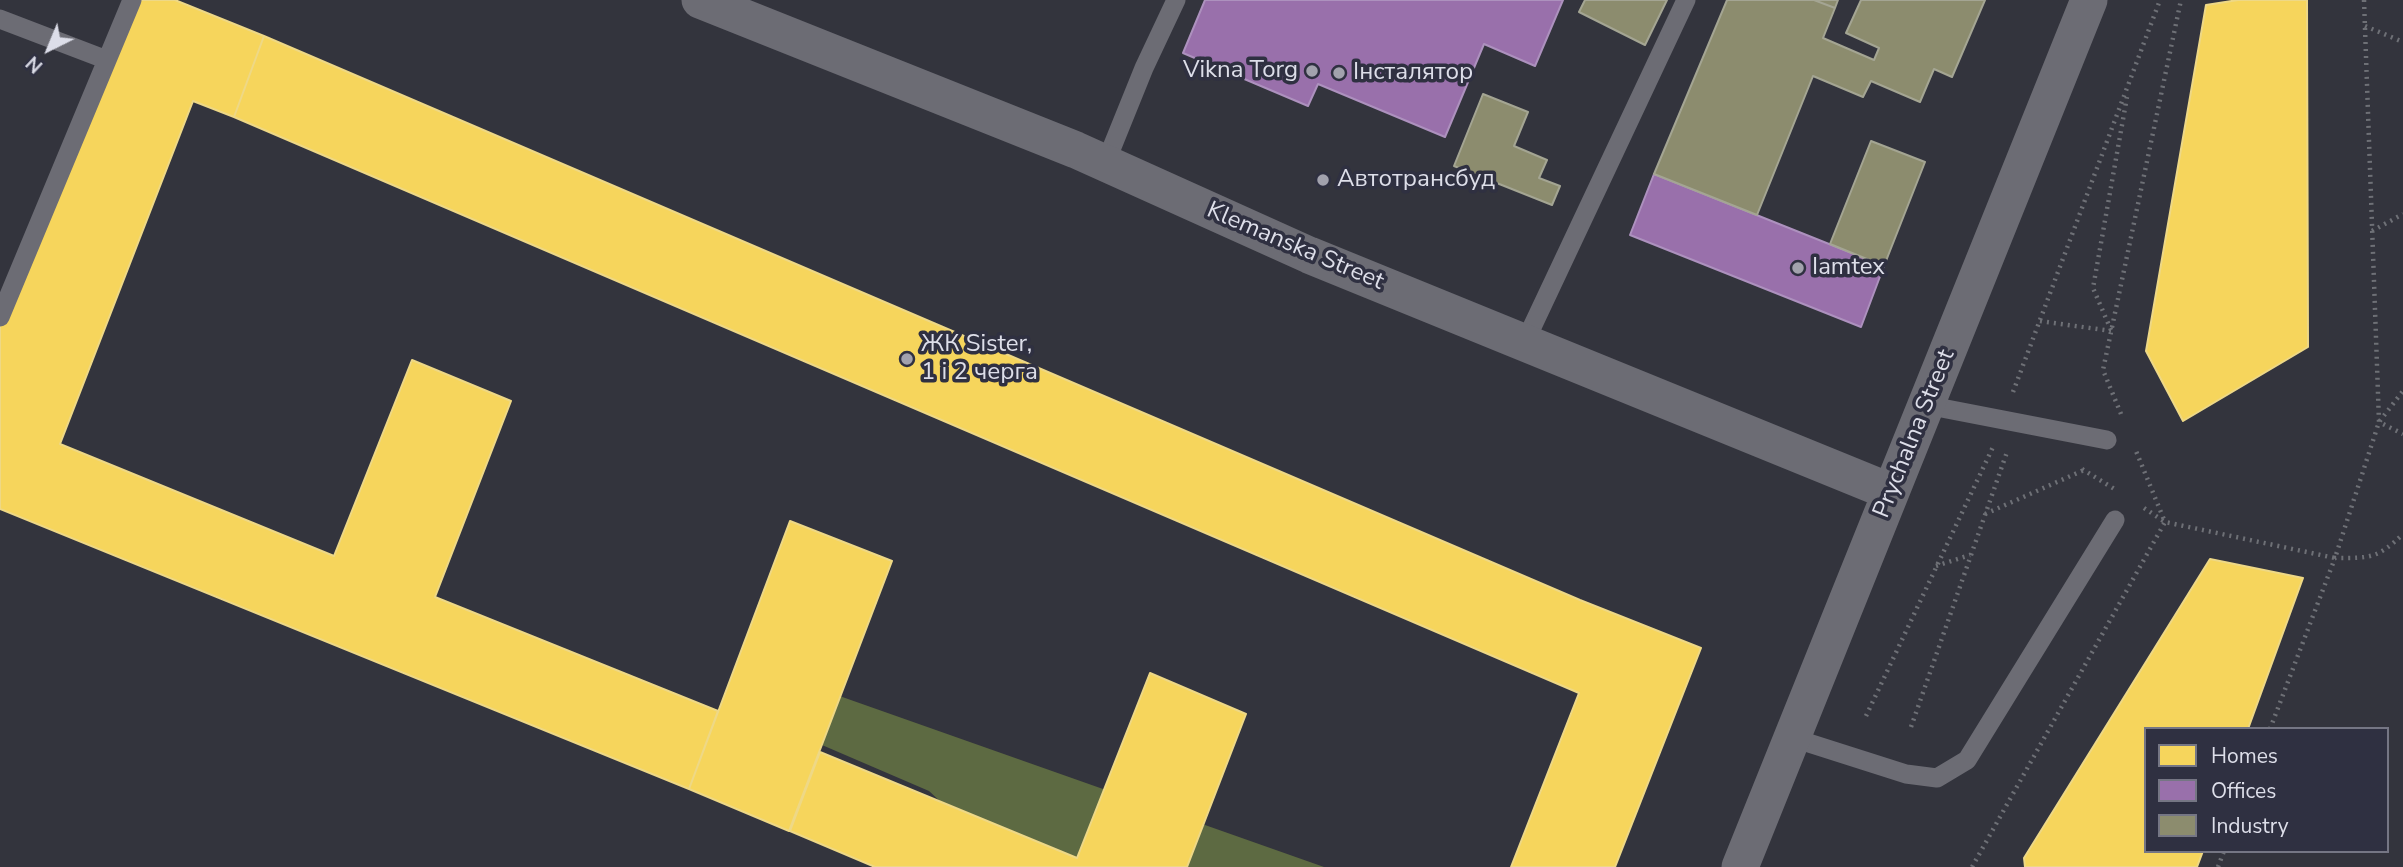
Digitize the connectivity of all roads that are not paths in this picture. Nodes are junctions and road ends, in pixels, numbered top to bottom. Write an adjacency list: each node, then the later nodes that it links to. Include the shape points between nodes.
1 (132, 0): 7 (lane)
2 (700, 0): 8 (street, Klemanska Street)
3 (1176, 0): 8 (lane)
4 (1686, 0): 10 (lane)
5 (2089, 0): 11 (street, Prychalna Street)
6 (0, 19): 7 (lane)
7 (107, 60): 9 (lane)
8 (1105, 162): 10 (street, Klemanska Street, via 1309,255)
9 (0, 317)
10 (1525, 342): 13 (street, Klemanska Street)
11 (1926, 405): 12 (lane); 13 (street, Prychalna Street)
12 (2107, 440)
13 (1891, 492): 15 (street, Prychalna Street)
14 (2115, 520): 15 (lane, via 1968,760 1937,778 1906,774)
15 (1793, 738): 16 (street, Prychalna Street)
16 (1740, 867)

